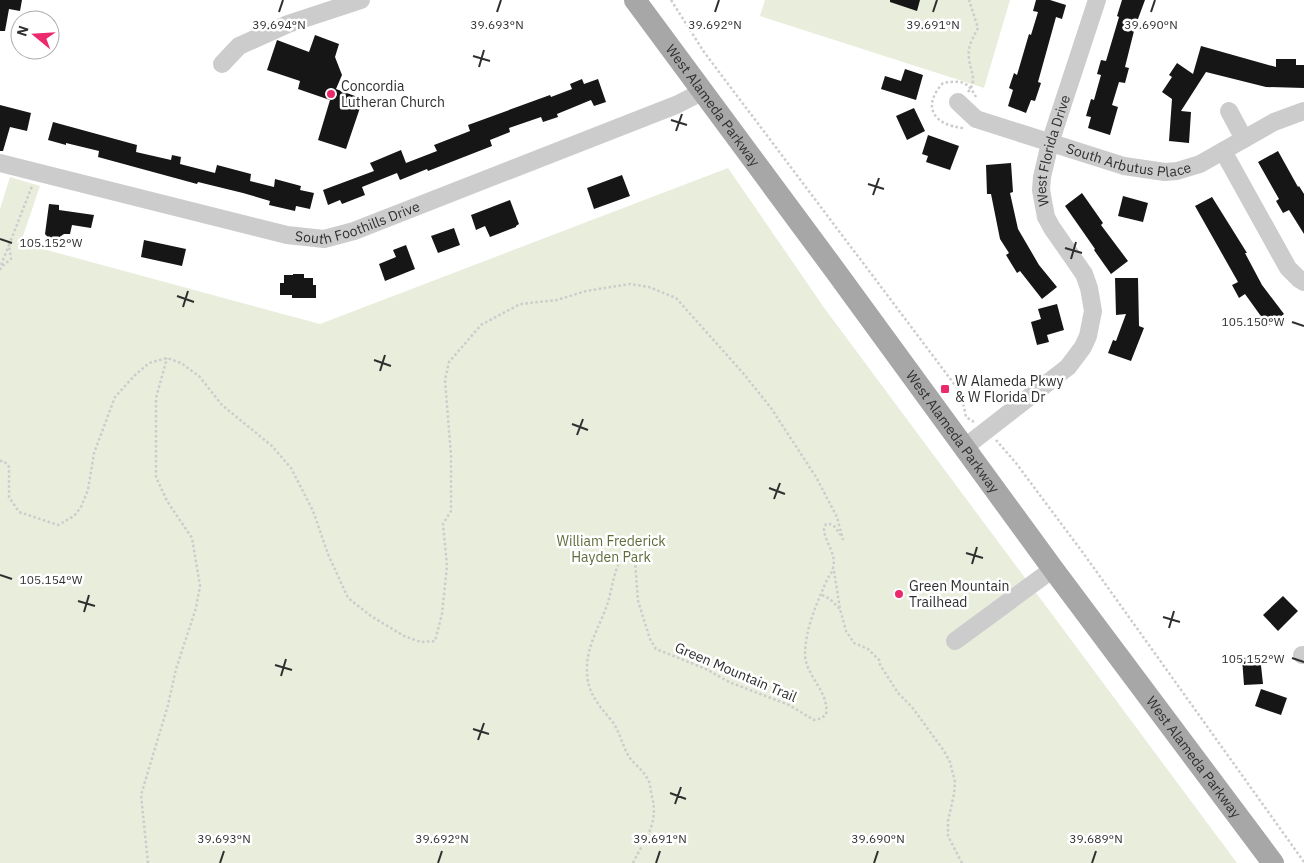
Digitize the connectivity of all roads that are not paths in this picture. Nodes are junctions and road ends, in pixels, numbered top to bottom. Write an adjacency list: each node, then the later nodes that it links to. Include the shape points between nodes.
1 (361, 0): 4 (street, via 288,24 239,46)
2 (635, 0): 5 (main road, West Alameda Parkway)
3 (1097, 0): 10 (street, West Florida Drive)
4 (222, 64)
5 (702, 92): 12 (street, South Foothills Drive, via 363,228 324,239 288,235); 14 (main road, West Alameda Parkway)
6 (958, 102): 10 (street, South Arbutus Place, via 976,119)
7 (1229, 111): 9 (street)
8 (1304, 111): 9 (street, South Arbutus Place)
9 (1244, 139): 11 (street, South Arbutus Place)
10 (1050, 142): 11 (street, South Arbutus Place, via 1124,166 1165,172 1200,164); 14 (street, West Florida Drive, via 1042,177 1042,203 1052,228 1084,274 1092,299 1092,324 1083,348 1068,367)
11 (1223, 151): 13 (street, via 1288,268)
12 (0, 162)
13 (1304, 282)
14 (965, 447): 15 (main road, West Alameda Parkway)
15 (1053, 569): 16 (street); 17 (main road, West Alameda Parkway)
16 (955, 641)
17 (1272, 863)

